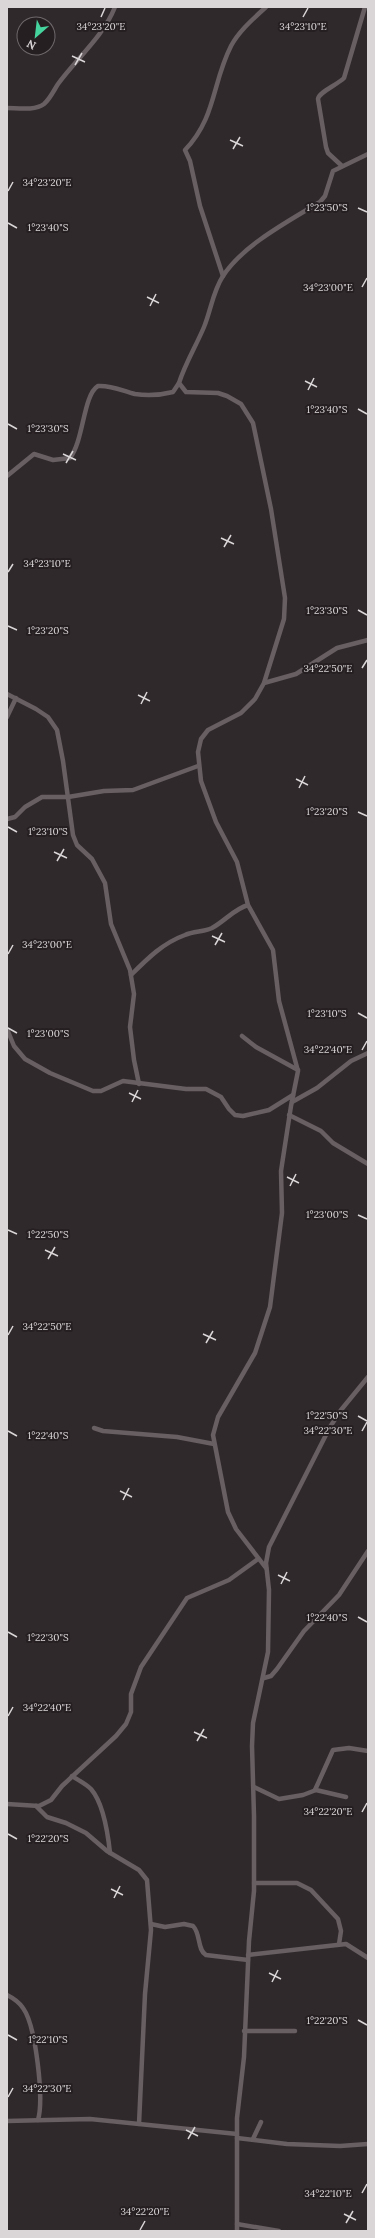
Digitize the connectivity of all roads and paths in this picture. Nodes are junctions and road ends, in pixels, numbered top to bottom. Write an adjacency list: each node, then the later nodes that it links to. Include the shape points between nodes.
1 (115, 7): 4 (street, via 106,26 45,103 21,109)
2 (266, 7): 7 (street, via 249,22 231,45 208,118 185,150)
3 (365, 7): 6 (street, via 344,78 337,85 322,92 318,99 328,153)
4 (7, 108)
5 (368, 154): 6 (street)
6 (342, 166): 7 (street, via 331,173 325,196 320,202 247,250)
7 (223, 276): 8 (street, via 212,298 204,328)
8 (179, 383): 9 (street, via 173,392 157,395 98,386 87,404 79,443 70,458 53,460 34,454); 11 (street, via 186,392 218,393 241,404 256,432 272,509 286,608)
9 (7, 476)
10 (368, 640): 11 (street, via 337,648 296,674)
11 (264, 683): 15 (street, via 249,707 212,727 205,734 198,752)
12 (7, 694): 13 (street)
13 (16, 698): 14 (street); 16 (street, via 48,717 57,730)
14 (7, 717)
15 (198, 766): 16 (street, via 133,790 104,791); 18 (street, via 216,822 237,862)
16 (68, 797): 17 (street, via 42,797 25,807 15,817); 19 (street, via 73,835 77,845 92,859 105,883 111,924)
17 (7, 819)
18 (248, 905): 19 (street, via 239,907 211,928 170,941); 23 (street, via 273,950 279,1001)
19 (131, 975): 24 (street, via 134,994 130,1026)
20 (7, 1029): 24 (street, via 15,1047 25,1059 50,1073 93,1091 101,1091 123,1081)
21 (242, 1036): 23 (street, via 256,1047)
22 (368, 1053): 26 (street, via 351,1061 317,1088)
23 (298, 1070): 25 (street)
24 (140, 1084): 25 (street, via 206,1089 221,1096 228,1109 235,1115 243,1116 269,1110)
25 (293, 1095): 26 (street)
26 (292, 1102): 27 (street)
27 (289, 1115): 28 (street, via 321,1131 333,1143); 31 (street, via 281,1171 281,1225 270,1307 254,1353 218,1417 213,1435)
28 (368, 1164)
29 (368, 1377): 34 (street, via 330,1427 270,1547)
30 (94, 1428): 31 (street, via 103,1431 177,1437)
31 (214, 1444): 33 (street, via 228,1512 236,1529)
32 (368, 1551): 35 (street, via 339,1595 304,1631 271,1676)
33 (258, 1559): 34 (street); 37 (street, via 229,1580 187,1598 141,1667 131,1694 131,1712 126,1724)
34 (266, 1568): 35 (street, via 269,1590 268,1652)
35 (264, 1678): 38 (street, via 253,1723)
36 (368, 1751): 39 (street, via 349,1748 333,1750)
37 (72, 1776): 42 (street, via 51,1800); 43 (street, via 91,1789 95,1797 106,1826)
38 (254, 1787): 39 (street, via 279,1799); 44 (street)
39 (315, 1790): 40 (street)
40 (346, 1797)
41 (7, 1804): 42 (street)
42 (36, 1806): 43 (street, via 47,1817 86,1833)
43 (110, 1853): 45 (street, via 145,1875 149,1888)
44 (254, 1883): 46 (street, via 296,1883 311,1890 338,1919 342,1931); 47 (street)
45 (150, 1924): 47 (street, via 165,1927 184,1924 194,1926 201,1949 206,1956); 55 (street)
46 (339, 1944): 47 (street); 48 (street, via 350,1946)
47 (248, 1958): 50 (street)
48 (368, 1958)
49 (7, 1995): 52 (street, via 24,2009 34,2043 40,2103)
50 (244, 2031): 51 (street); 56 (street)
51 (296, 2031)
52 (38, 2120): 53 (street); 55 (street, via 90,2119)
53 (7, 2121)
54 (261, 2122): 57 (street)
55 (139, 2124): 56 (street)
56 (237, 2136): 57 (street); 59 (street)
57 (253, 2139): 58 (street, via 273,2143 340,2146)
58 (368, 2144)
59 (237, 2224): 60 (street); 61 (street)
60 (237, 2231)
61 (279, 2231)

